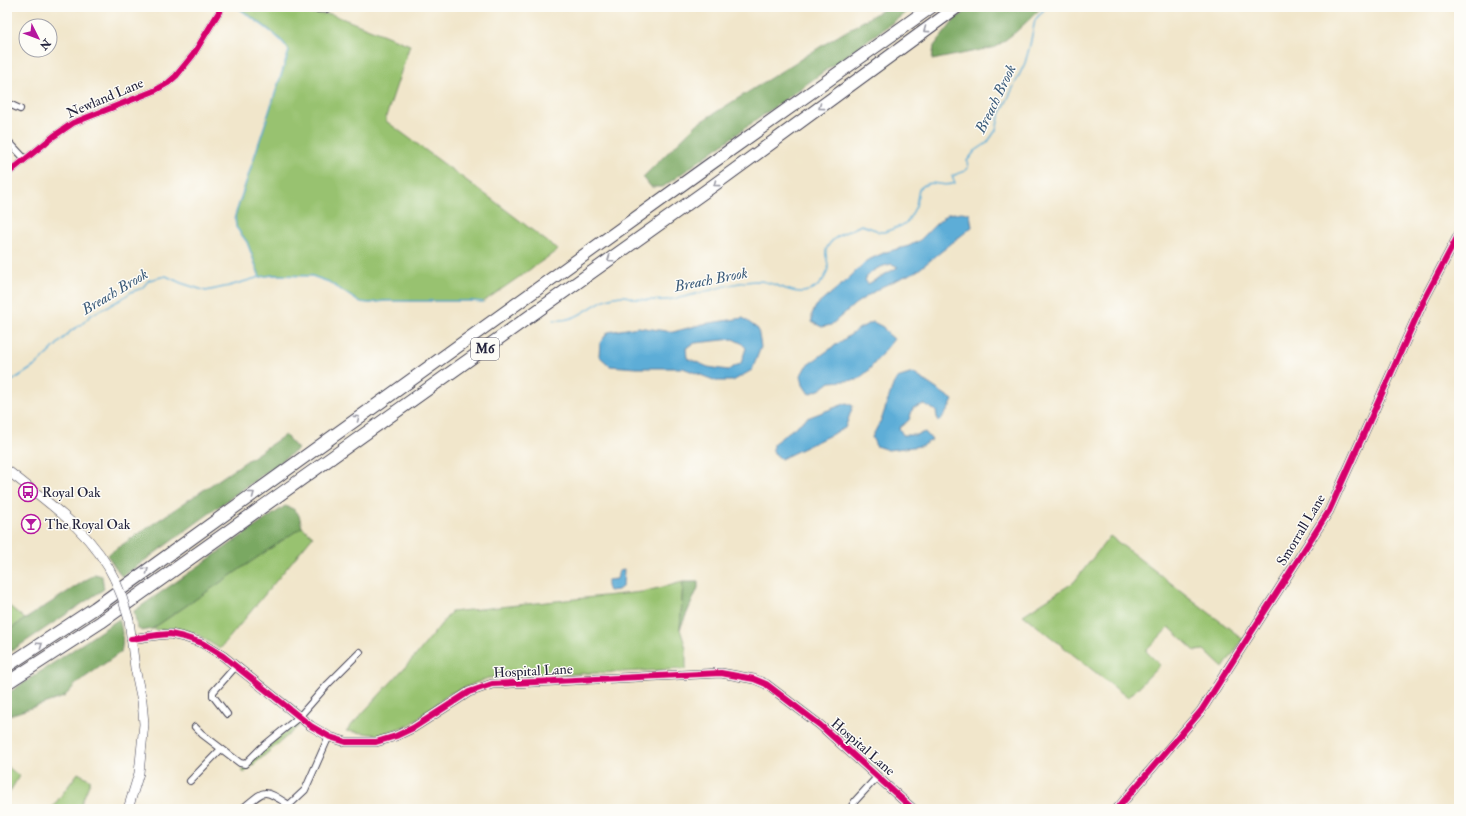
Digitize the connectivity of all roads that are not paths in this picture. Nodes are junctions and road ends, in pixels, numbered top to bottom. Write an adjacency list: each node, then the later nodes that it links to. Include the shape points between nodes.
1 (222, 7): 9 (street, Newland Lane, via 193,55 168,83 73,123)
2 (304, 7): 5 (street)
3 (931, 7): 15 (highway, M6, one-way to 3, via 95,608)
4 (957, 7): 17 (highway, M6, one-way to 17, via 714,185 114,613)
5 (326, 9)
6 (7, 103): 7 (street)
7 (20, 109)
8 (7, 142): 9 (street)
9 (25, 159): 10 (street, Newland Lane)
10 (7, 174)
11 (1459, 234): 30 (street, Smorrall Lane, via 1425,298 1329,511 1201,711)
12 (7, 470): 13 (street, bridge, via 80,530 105,561 122,597 129,620)
13 (131, 639): 16 (street, Hospital Lane, via 170,634 184,636 214,649); 26 (street, via 144,728 139,773)
14 (360, 652): 19 (street)
15 (7, 666)
16 (236, 666): 18 (street, via 213,692 213,696); 19 (street, Hospital Lane)
17 (7, 683)
18 (227, 714)
19 (299, 717): 21 (street, Hospital Lane); 22 (street, via 245,764 240,764)
20 (195, 727): 22 (street)
21 (329, 736): 23 (street, Hospital Lane, via 354,743 386,740 409,730 469,692 492,684 721,673 754,679 766,684 820,725); 25 (street, via 305,790)
22 (221, 749): 24 (street)
23 (878, 776): 28 (street); 29 (street, Hospital Lane)
24 (190, 781)
25 (289, 807): 27 (street, via 268,792 262,793)
26 (128, 809)
27 (242, 809)
28 (850, 809)
29 (913, 809)
30 (1117, 809)

